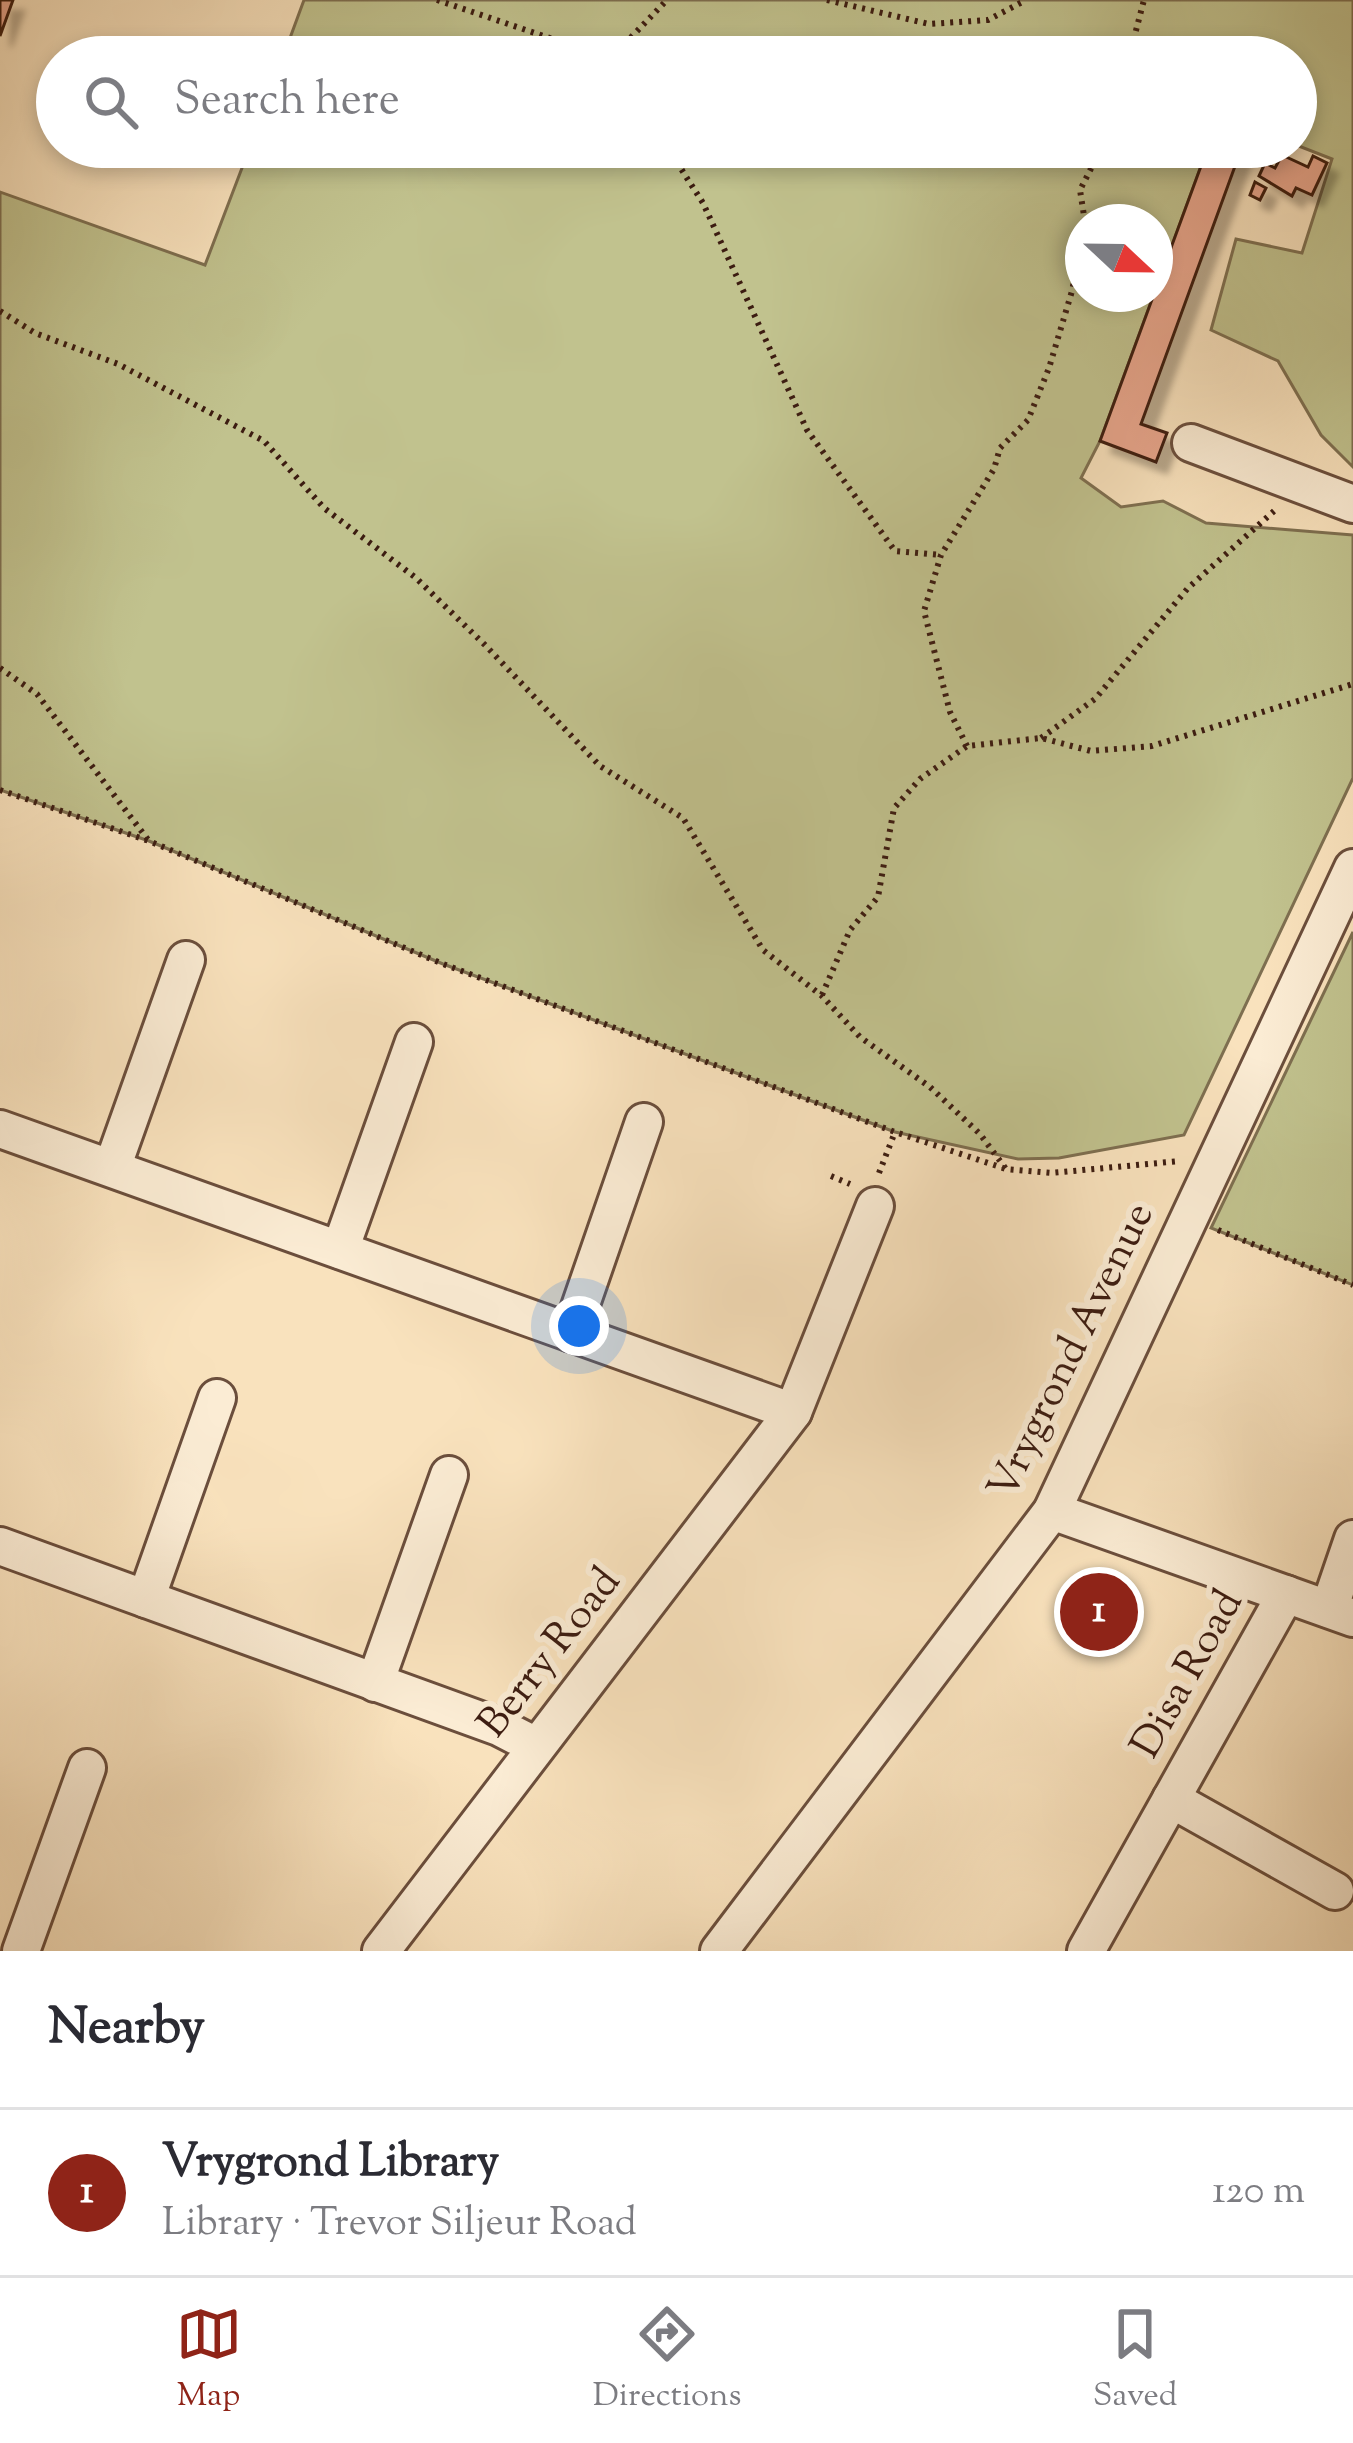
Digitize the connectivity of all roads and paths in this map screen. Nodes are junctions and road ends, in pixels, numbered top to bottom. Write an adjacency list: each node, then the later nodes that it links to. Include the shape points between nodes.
1 (437, 0): 6 (path)
2 (667, 0): 7 (path)
3 (827, 0): 4 (path, via 929,24 988,20)
4 (1026, 0)
5 (1144, 0): 8 (path)
6 (546, 36)
7 (630, 36)
8 (1135, 36)
9 (680, 168): 17 (path, via 807,430 895,551)
10 (1091, 168): 11 (path)
11 (1082, 204)
12 (0, 310): 26 (path, via 264,441 324,508 416,578 600,766 683,818 763,950)
13 (1066, 312): 17 (path, via 1028,419 1000,448)
14 (1191, 443): 15 (street)
15 (1304, 485): 16 (street); 20 (path, via 1188,587 1095,699)
16 (1353, 504)
17 (941, 555): 21 (path, via 924,611 950,712)
18 (0, 668): 23 (path, via 37,694)
19 (1353, 684): 20 (path, via 1152,746 1091,751)
20 (1041, 738): 21 (path)
21 (968, 746): 26 (path, via 894,808 878,898 850,930)
22 (0, 790): 23 (path)
23 (148, 841): 32 (path, via 443,964)
24 (1353, 868): 41 (street, Vrygrond Avenue)
25 (186, 960): 31 (street)
26 (822, 996): 32 (path, via 980,1134)
27 (414, 1042): 35 (street)
28 (644, 1122): 37 (street)
29 (0, 1129): 31 (street)
30 (1183, 1161): 32 (path, via 1051,1173)
31 (112, 1168): 35 (street)
32 (1006, 1169)
33 (875, 1206): 39 (street, Berry Road)
34 (1211, 1228): 36 (path)
35 (340, 1250): 37 (street)
36 (1353, 1286)
37 (571, 1333): 39 (street)
38 (217, 1398): 45 (street)
39 (793, 1412): 48 (street, Berry Road)
40 (449, 1475): 47 (street)
41 (1052, 1511): 44 (street); 54 (street, Vrygrond Avenue)
42 (1353, 1539): 46 (street)
43 (0, 1546): 45 (street)
44 (1286, 1594): 46 (street); 50 (street, Disa Road)
45 (146, 1599): 47 (street)
46 (1341, 1614)
47 (375, 1683): 48 (street)
48 (536, 1746): 53 (street, Berry Road)
49 (87, 1768): 52 (street)
50 (1172, 1799): 51 (street, Disa Road); 55 (street, Disa Road)
51 (1336, 1891)
52 (21, 1951)
53 (382, 1951)
54 (719, 1951)
55 (1086, 1951)

